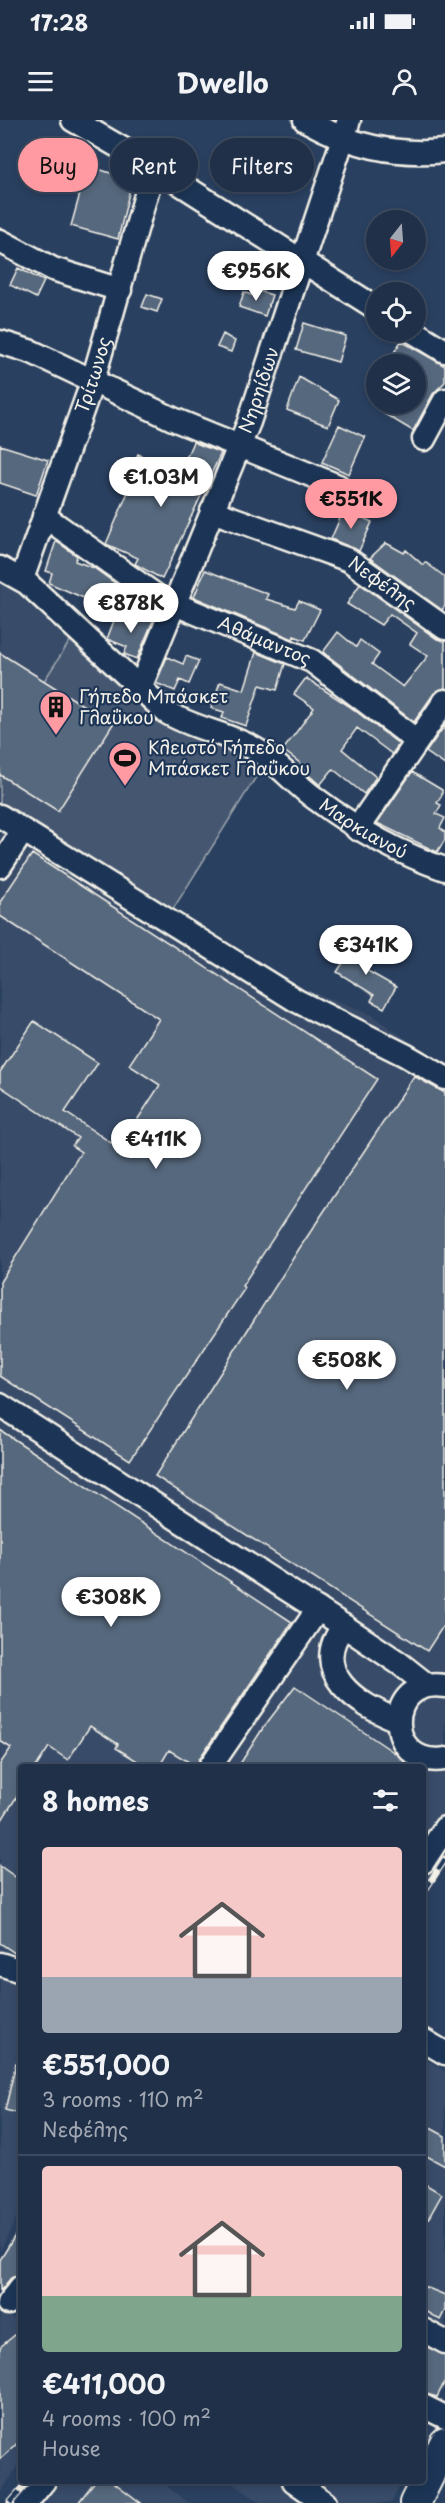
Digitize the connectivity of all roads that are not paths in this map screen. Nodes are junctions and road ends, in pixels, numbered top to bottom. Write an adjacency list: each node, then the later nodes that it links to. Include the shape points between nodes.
1 (73, 120): 4 (street)
2 (305, 120): 3 (street)
3 (346, 130): 5 (street, via 367,147 399,152); 9 (street, Νηρηίδων)
4 (110, 141)
5 (445, 151)
6 (147, 192): 10 (street, Τρίτωνος)
7 (193, 192): 9 (street)
8 (0, 241): 10 (street, via 53,269)
9 (302, 261): 11 (street); 18 (street, Νηρηίδων)
10 (120, 290): 15 (street, Τρίτωνος)
11 (366, 302)
12 (426, 339): 14 (street)
13 (0, 342): 15 (street, via 33,352)
14 (445, 351)
15 (93, 380): 18 (street); 21 (street, Τρίτωνος)
16 (445, 400): 17 (street)
17 (424, 439)
18 (240, 446): 19 (street); 20 (street, Νηρηίδων)
19 (338, 486)
20 (212, 511): 24 (street, Νηρηίδων); 25 (street, Νεφέλης, via 349,560)
21 (44, 516): 23 (street, Τρίτωνος); 24 (street, Αθάμαντος, via 120,572)
22 (0, 568): 23 (street, Μαρκιανού)
23 (22, 579): 26 (street, Μαρκιανού)
24 (174, 605): 26 (street, Νηρηίδων); 28 (street, Αθάμαντος, via 312,661)
25 (445, 628)
26 (140, 688): 30 (street, Μαρκιανού, via 181,721 257,750)
27 (445, 701): 28 (street)
28 (417, 741): 30 (street)
29 (0, 816): 31 (street)
30 (357, 829): 33 (street, Μαρκιανού)
31 (23, 831): 32 (street); 34 (street, via 297,1001)
32 (0, 866)
33 (445, 869)
34 (445, 1078)
35 (0, 1405): 36 (street)
36 (318, 1609): 37 (street); 41 (street)
37 (344, 1626): 38 (street); 39 (street, via 335,1637 332,1650 336,1677 357,1699)
38 (440, 1685): 39 (street, via 410,1694)
39 (398, 1720): 40 (street, via 401,1737 411,1751 426,1759)
40 (445, 1759)
41 (212, 1764)
42 (445, 1828): 43 (street)
43 (426, 1857)
44 (0, 1964): 45 (street)
45 (18, 1970)
46 (426, 2042): 47 (street)
47 (445, 2053)
48 (426, 2332): 49 (street)
49 (445, 2342)
50 (426, 2408): 51 (street)
51 (445, 2417)
52 (445, 2443): 53 (main road)
53 (427, 2467)
54 (42, 2484): 57 (street)
55 (298, 2484): 58 (street)
56 (421, 2484): 59 (main road)
57 (26, 2503)
58 (326, 2503)
59 (415, 2503)

